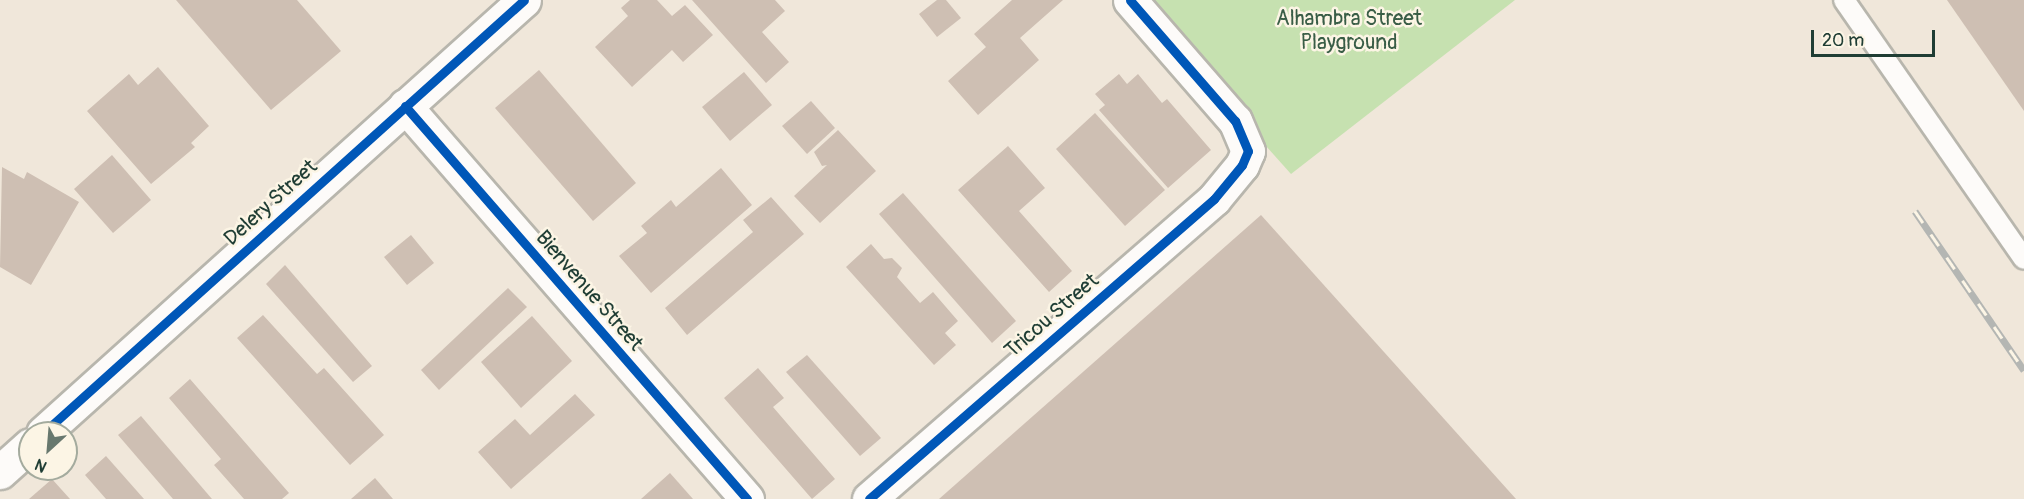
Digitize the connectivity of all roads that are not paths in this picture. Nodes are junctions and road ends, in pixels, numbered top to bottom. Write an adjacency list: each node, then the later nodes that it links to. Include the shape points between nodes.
1 (524, 0): 4 (street, Delery Street)
2 (1130, 0): 10 (street, Tricou Street, via 1235,121 1248,151 1232,181 1214,199)
3 (1844, 0): 5 (lane)
4 (405, 106): 6 (street, Delery Street); 9 (street, Bienvenue Street)
5 (2024, 259)
6 (56, 421)
7 (18, 456): 8 (street)
8 (0, 472)
9 (747, 499)
10 (869, 499)

